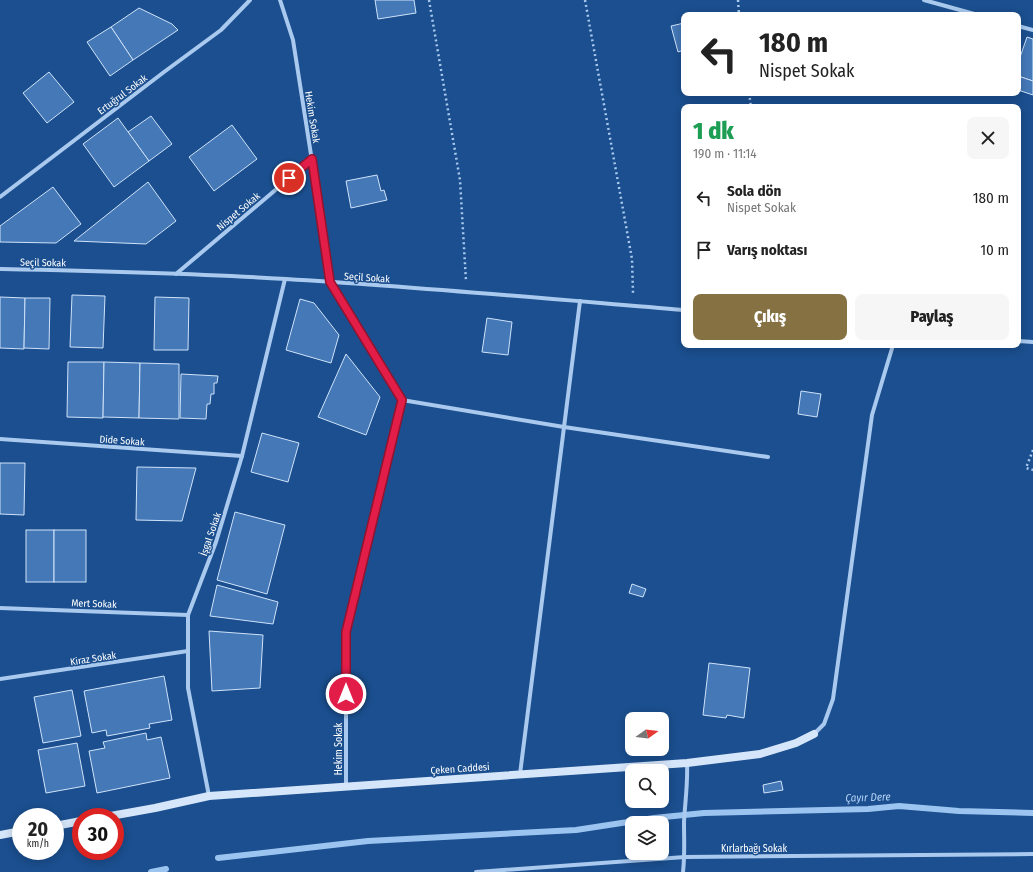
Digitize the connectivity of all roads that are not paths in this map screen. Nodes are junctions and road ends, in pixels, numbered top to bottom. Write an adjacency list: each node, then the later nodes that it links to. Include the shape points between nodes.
1 (250, 0): 8 (street, Ertuğrul Sokak, via 221,30)
2 (280, 0): 7 (street, Hekim Sokak, via 293,40)
3 (924, 0): 4 (street)
4 (967, 12)
5 (1021, 27): 6 (street)
6 (1033, 30)
7 (312, 159): 10 (street, Nispet Sokak); 12 (street, Hekim Sokak)
8 (0, 197)
9 (0, 269): 10 (street, Seçil Sokak)
10 (176, 274): 11 (street, Seçil Sokak)
11 (285, 279): 12 (street, Seçil Sokak); 21 (street, İşgal Sokak)
12 (330, 282): 13 (street, Seçil Sokak); 18 (street, Hekim Sokak)
13 (580, 301): 14 (street, Seçil Sokak); 19 (street)
14 (681, 310)
15 (1021, 341): 16 (street)
16 (1033, 342)
17 (892, 348): 27 (street, via 872,415 833,699 824,724)
18 (402, 400): 19 (street); 30 (street, Hekim Sokak, via 346,632)
19 (564, 427): 22 (street); 29 (street)
20 (0, 440): 21 (street, Dide Sokak)
21 (242, 456): 24 (street, İşgal Sokak, via 216,542)
22 (768, 457)
23 (0, 608): 24 (street, Mert Sokak)
24 (188, 615): 25 (street, İşgal Sokak)
25 (188, 651): 26 (street, Kiraz Sokak); 31 (street, İşgal Sokak, via 188,688)
26 (0, 679)
27 (814, 734): 28 (street, Çeken Caddesi, via 796,743 760,754)
28 (687, 763): 29 (street, Çeken Caddesi); 36 (street)
29 (520, 774): 30 (street, Çeken Caddesi)
30 (346, 787): 31 (street, Çeken Caddesi)
31 (209, 796): 32 (street, Çeken Caddesi)
32 (124, 813)
33 (12, 833): 34 (street)
34 (0, 835)
35 (1033, 854): 36 (street, Kırlarbağı Sokak)
36 (685, 857): 37 (street, Kırlarbağı Sokak); 38 (street)
37 (476, 872)
38 (684, 872)

